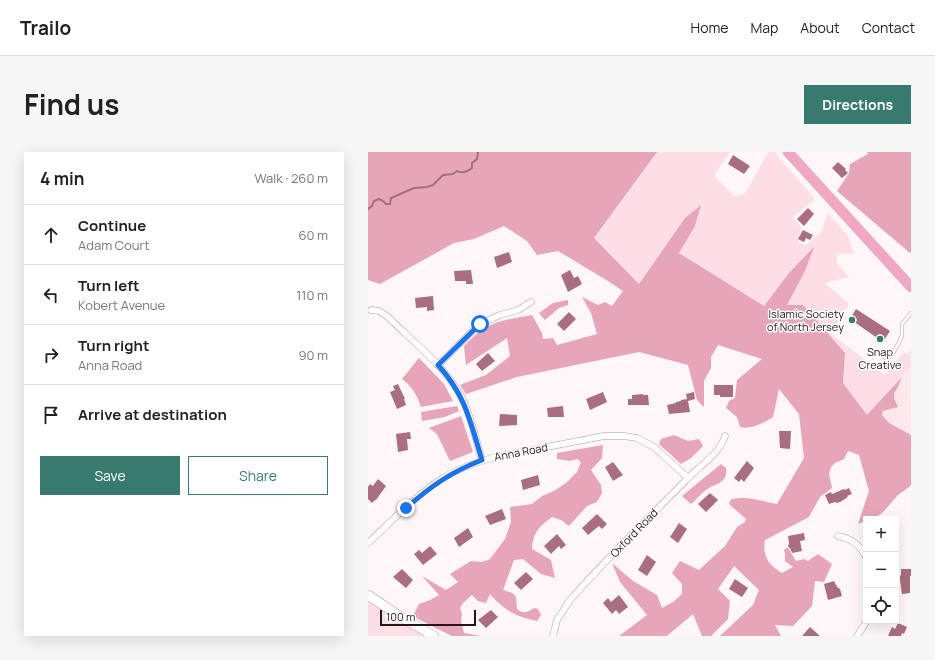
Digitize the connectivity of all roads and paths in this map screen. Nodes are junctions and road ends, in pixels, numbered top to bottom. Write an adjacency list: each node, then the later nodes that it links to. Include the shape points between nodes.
1 (788, 152): 2 (main road)
2 (911, 287)
3 (531, 302): 7 (street, via 518,310 500,314 480,324)
4 (371, 310): 7 (street, via 387,316)
5 (911, 315): 6 (lane, via 902,324 899,343 890,357)
6 (884, 357)
7 (438, 365): 9 (street, via 464,402)
8 (725, 436): 10 (street, Oxford Road, via 723,444)
9 (482, 460): 10 (street, Anna Road, via 620,435 636,438 654,447); 12 (street, Anna Road, via 436,483)
10 (688, 478): 17 (street, Oxford Road, via 570,600 557,620)
11 (838, 536): 13 (street, via 854,541)
12 (368, 543)
13 (863, 552)
14 (368, 595): 16 (street)
15 (865, 624): 18 (street)
16 (434, 636)
17 (552, 636)
18 (857, 636)

